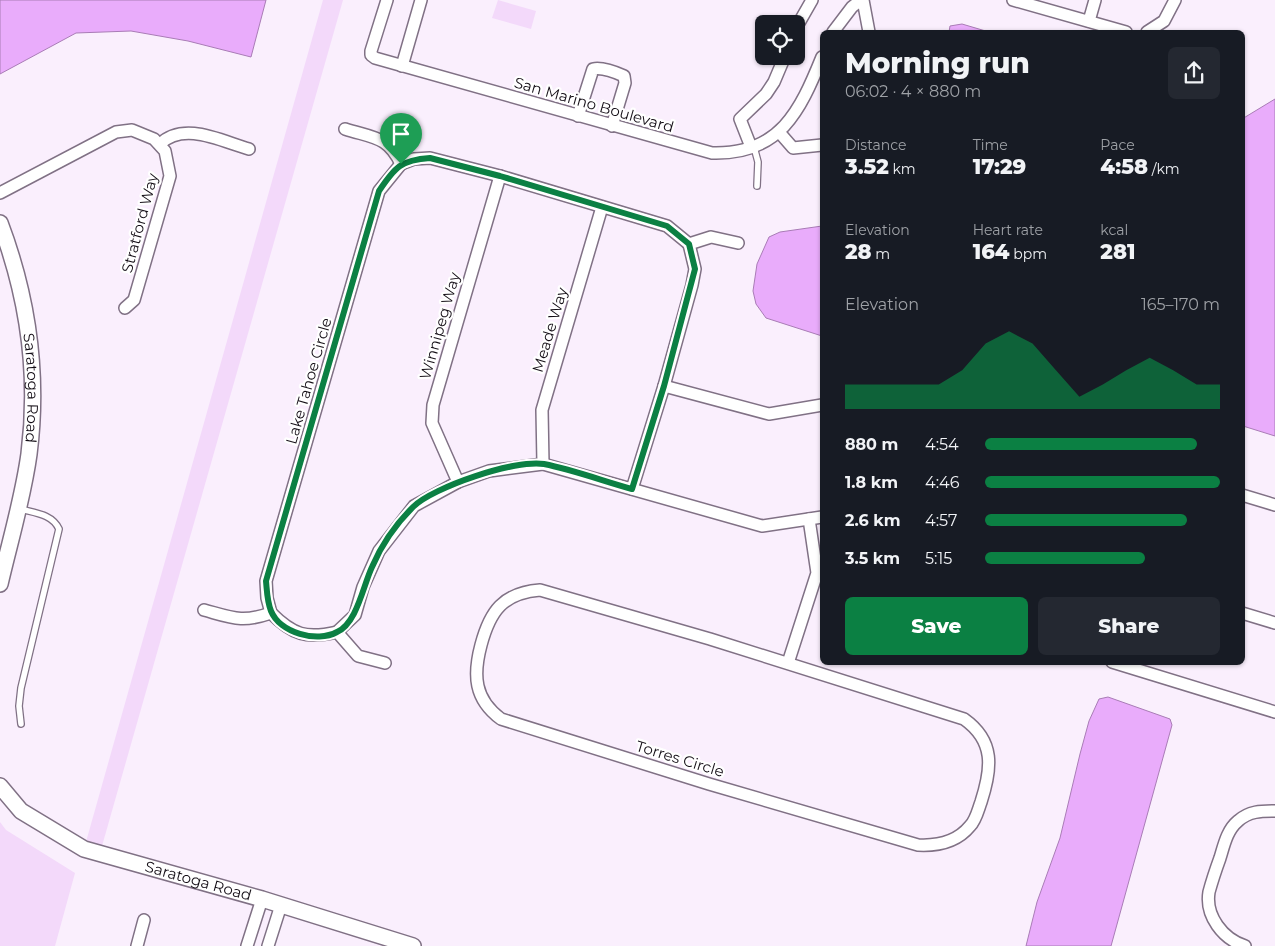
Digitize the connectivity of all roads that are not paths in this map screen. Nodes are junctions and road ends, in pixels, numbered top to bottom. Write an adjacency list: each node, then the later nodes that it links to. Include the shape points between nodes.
1 (387, 0): 16 (street, San Marino Boulevard, via 371,55)
2 (421, 0): 16 (street)
3 (812, 0): 8 (street)
4 (862, 0): 10 (street, via 852,7); 11 (street)
5 (1095, 0): 9 (street)
6 (1175, 0): 13 (street, via 1164,21)
7 (1019, 1): 9 (street)
8 (803, 15)
9 (1089, 21): 12 (street)
10 (835, 30)
11 (869, 30)
12 (1111, 30)
13 (1153, 30)
14 (820, 61): 20 (street, San Marino Boulevard, via 798,110)
15 (781, 65): 23 (street, via 766,94 740,119)
16 (402, 66): 17 (street, San Marino Boulevard)
17 (578, 116): 18 (street, San Marino Boulevard); 18 (street, via 592,69 600,68 624,76 625,83)
18 (612, 126): 23 (street, San Marino Boulevard, via 712,153 726,154)
19 (345, 129): 25 (street, via 386,142 394,149)
20 (779, 132): 22 (street, via 793,148); 23 (street, San Marino Boulevard)
21 (160, 144): 24 (street, via 172,134 188,132); 28 (street, via 140,132 116,132); 33 (street, Stratford Way, via 168,159 169,184 134,300)
22 (820, 145)
23 (752, 147): 27 (lane, via 758,162)
24 (249, 148)
25 (401, 164): 26 (street, via 430,158); 47 (street, Lake Tahoe Circle, via 379,191 274,552 266,581)
26 (500, 176): 29 (street); 37 (street, Winnipeg Way, via 433,405 432,424)
27 (757, 186)
28 (0, 193)
29 (602, 207): 32 (street, via 667,226); 36 (street, Meade Way, via 542,410)
30 (0, 223): 41 (street, Saratoga Road, via 19,282 31,350 32,420)
31 (738, 243): 32 (street, via 711,237)
32 (689, 244): 34 (street, via 695,269)
33 (125, 308)
34 (664, 386): 35 (street, via 769,414); 38 (street)
35 (820, 405)
36 (542, 464): 37 (street, via 489,471); 38 (street)
37 (458, 482): 50 (street, via 414,506 379,551 354,614)
38 (632, 489): 43 (street, via 762,526)
39 (1245, 496): 40 (street)
40 (1275, 505)
41 (18, 508): 45 (street, Saratoga Road); 55 (lane, via 49,517 56,521 59,530 21,688)
42 (820, 516): 43 (street)
43 (809, 519): 44 (street)
44 (820, 574): 52 (street)
45 (0, 584)
46 (204, 610): 47 (street, via 239,620)
47 (271, 613): 50 (street, via 296,633 317,637)
48 (1245, 614): 49 (street)
49 (1275, 623)
50 (337, 632): 51 (street, via 358,656)
51 (385, 663)
52 (788, 663): 52 (street, Torres Circle, via 954,714 973,725 985,742 989,763 984,791 972,825 947,842 918,845 521,726 501,719 484,704 475,672 486,624 492,614 518,594 540,590)
53 (1122, 665): 54 (street)
54 (1275, 712)
55 (21, 724)
56 (0, 786): 58 (street, Saratoga Road, via 21,811 84,849)
57 (1275, 811): 65 (street, via 1249,813 1237,821 1227,835 1209,894 1211,912 1218,928 1228,938)
58 (262, 899): 59 (street, Saratoga Road); 62 (street)
59 (281, 906): 63 (street); 64 (street, Saratoga Road)
60 (144, 920): 61 (street)
61 (137, 946)
62 (247, 946)
63 (268, 946)
64 (414, 946)
65 (1244, 946)

